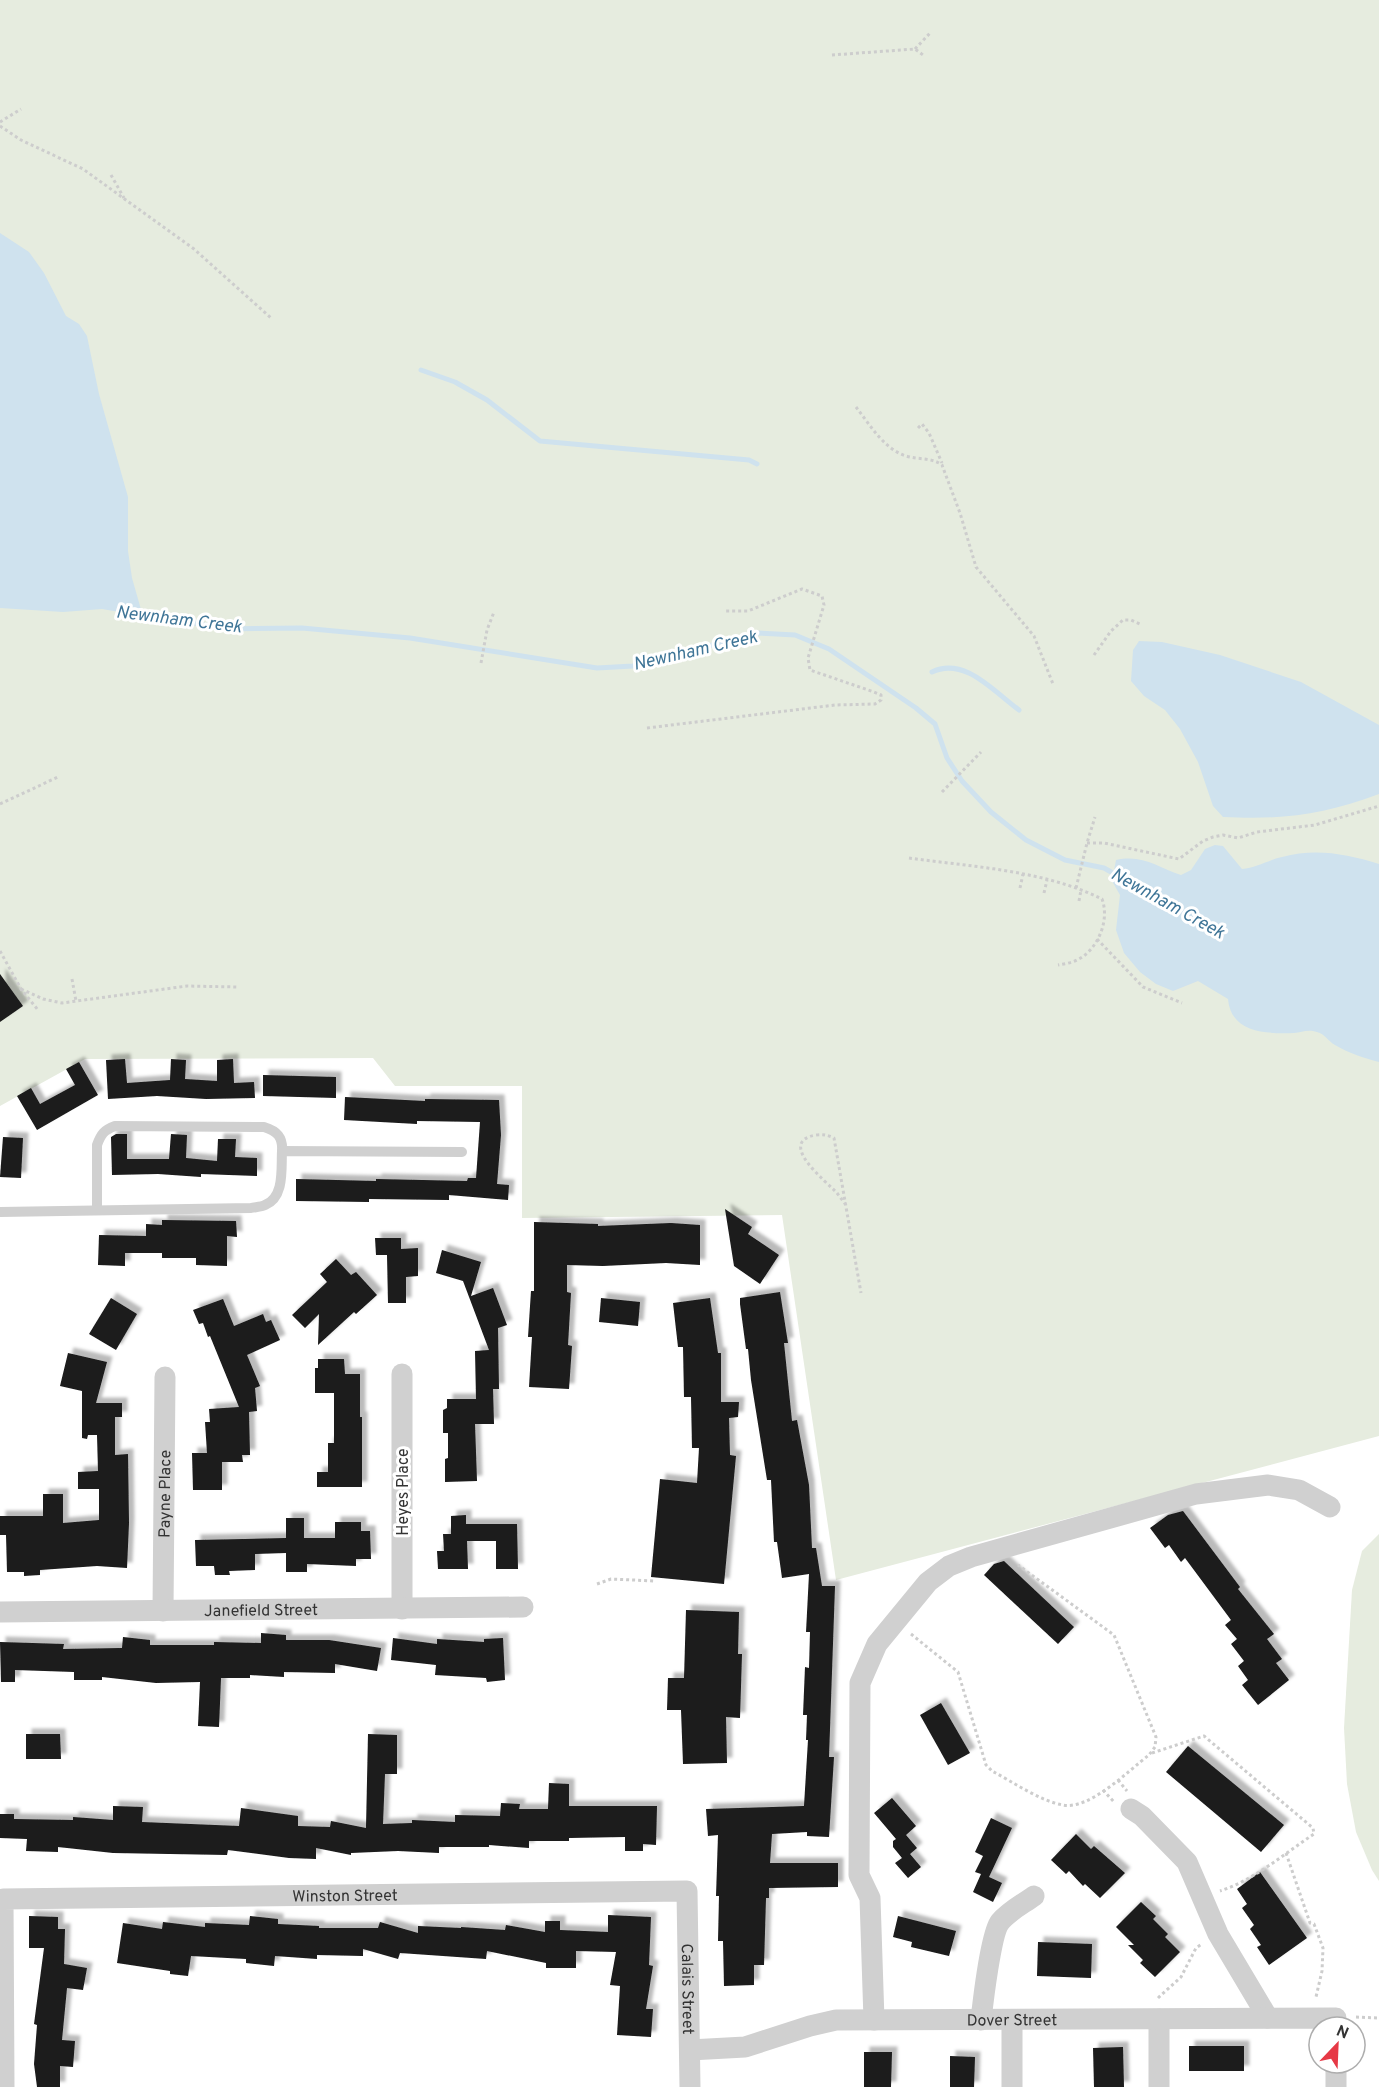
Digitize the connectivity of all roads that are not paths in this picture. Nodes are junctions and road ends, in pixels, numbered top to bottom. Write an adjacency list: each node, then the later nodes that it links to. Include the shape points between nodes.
1 (282, 1151): 2 (lane); 3 (lane, via 280,1188 266,1205); 3 (lane, via 279,1136 264,1126 115,1126 105,1130 97,1145)
2 (462, 1152)
3 (97, 1210): 4 (lane)
4 (0, 1212)
5 (402, 1374): 9 (street, Heyes Place)
6 (165, 1377): 10 (street, Payne Place)
7 (1330, 1507): 17 (street, via 1299,1490 1268,1485 1196,1494 971,1557 949,1566 928,1582 877,1644 860,1683 859,1875 870,1899)
8 (523, 1607): 9 (street, Janefield Street)
9 (402, 1609): 10 (street, Janefield Street)
10 (163, 1611): 11 (street, Janefield Street)
11 (0, 1612)
12 (1131, 1809): 16 (street, via 1187,1862 1218,1935)
13 (687, 1891): 21 (street, Calais Street); 22 (street, Winston Street, via 3,1899)
14 (1034, 1896): 18 (street, via 998,1924)
15 (1157, 2010): 16 (street, Dover Street); 19 (street, Dover Street); 25 (street)
16 (1268, 2018): 20 (street, Dover Street)
17 (874, 2020): 18 (street, Dover Street); 21 (street, Dover Street, via 836,2020 745,2048)
18 (981, 2020): 19 (street, Dover Street)
19 (1012, 2020): 24 (street)
20 (1307, 2020)
21 (690, 2050): 23 (street, Calais Street)
22 (4, 2087)
23 (690, 2087)
24 (1012, 2087)
25 (1159, 2087)

